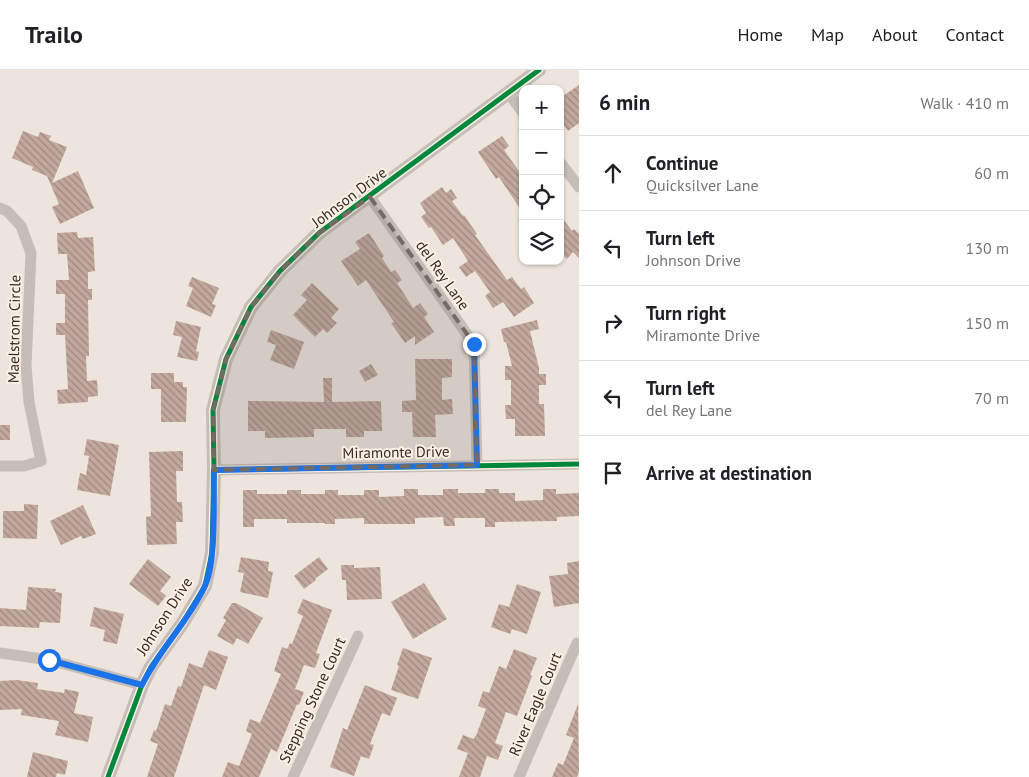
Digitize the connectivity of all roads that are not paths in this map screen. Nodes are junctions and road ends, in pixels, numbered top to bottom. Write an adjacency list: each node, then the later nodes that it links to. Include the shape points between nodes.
1 (539, 70): 2 (street, Johnson Drive)
2 (508, 92): 3 (street); 6 (street, Johnson Drive)
3 (519, 107)
4 (564, 167): 5 (street)
5 (579, 187)
6 (370, 197): 9 (street, del Rey Lane, via 474,344); 11 (street, Johnson Drive, via 319,233 280,271 251,307 226,359 213,410)
7 (0, 208): 10 (street, Maelstrom Circle, via 21,226 31,253 26,366 29,402 41,461 24,466)
8 (579, 464): 9 (street, Miramonte Drive)
9 (477, 465): 11 (street, Miramonte Drive)
10 (0, 466)
11 (214, 470): 15 (street, Johnson Drive, via 212,553 205,586)
12 (358, 636): 17 (street, Stepping Stone Court)
13 (578, 643): 18 (street, River Eagle Court)
14 (0, 654): 15 (street, via 49,660)
15 (142, 685): 16 (street, Johnson Drive)
16 (108, 777)
17 (293, 777)
18 (519, 777)

